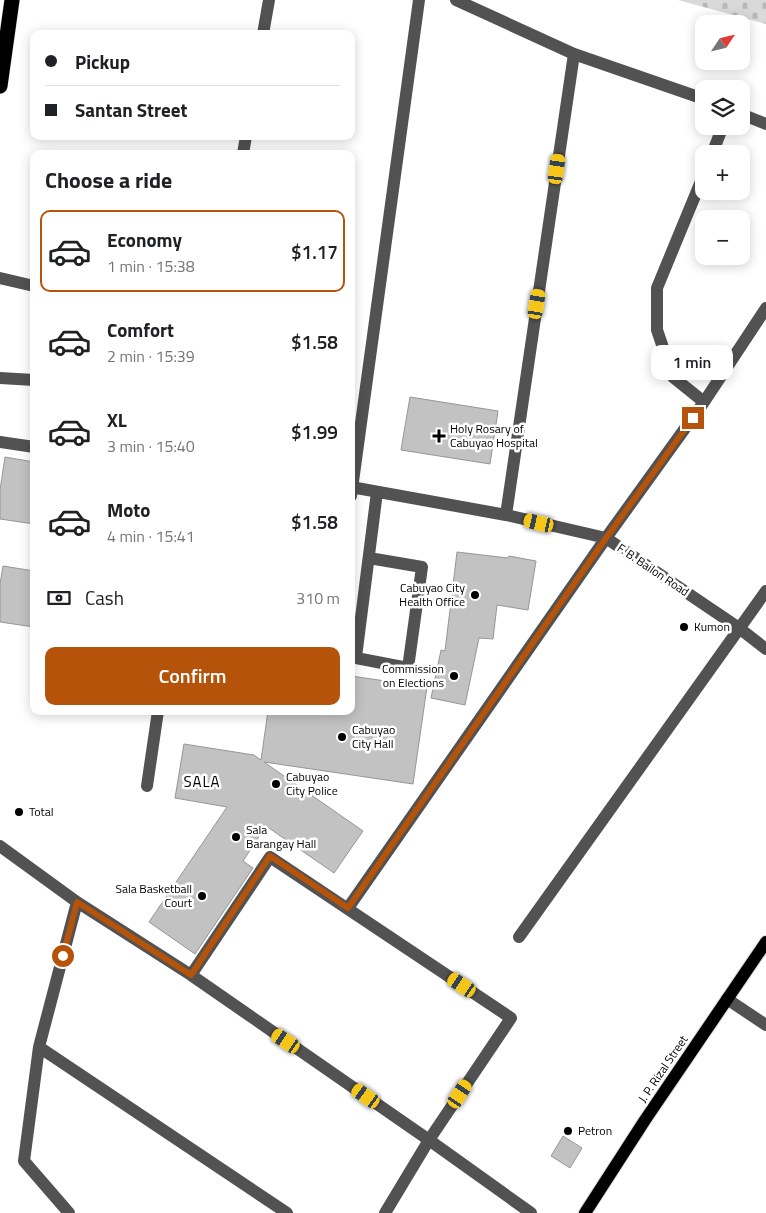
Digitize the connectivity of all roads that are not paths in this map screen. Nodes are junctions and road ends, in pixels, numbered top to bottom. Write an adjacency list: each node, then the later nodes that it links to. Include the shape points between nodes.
1 (12, 0): 5 (highway)
2 (268, 0): 6 (street)
3 (419, 0): 21 (street)
4 (456, 0): 7 (street)
5 (5, 16): 8 (highway)
6 (264, 30)
7 (574, 54): 9 (street); 24 (street)
8 (0, 86)
9 (695, 97)
10 (750, 118): 11 (street)
11 (766, 124)
12 (695, 196): 18 (street, via 657,288 657,330 673,377)
13 (0, 278): 14 (street)
14 (30, 285)
15 (766, 308): 18 (street)
16 (0, 378): 17 (street)
17 (30, 380)
18 (704, 402): 25 (street)
19 (0, 442): 20 (street)
20 (30, 446)
21 (355, 468)
22 (355, 490): 23 (street, F. B. Bailon Road)
23 (377, 492): 24 (street, F. B. Bailon Road); 26 (street)
24 (506, 515): 25 (street, F. B. Bailon Road)
25 (606, 538): 28 (street, F. B. Bailon Road); 36 (street)
26 (369, 558): 30 (street); 31 (street, via 422,566 408,668)
27 (766, 591): 28 (street)
28 (739, 628): 29 (street, F. B. Bailon Road); 37 (street)
29 (766, 649)
30 (355, 650)
31 (355, 657)
32 (157, 715): 33 (street)
33 (148, 786)
34 (0, 846): 35 (street)
35 (77, 902): 39 (street); 42 (street)
36 (348, 908): 39 (street, via 270,856); 43 (street, via 511,1018)
37 (519, 937)
38 (766, 942): 40 (main road, J. P. Rizal Street)
39 (191, 975): 43 (street)
40 (727, 999): 41 (street); 48 (main road, J. P. Rizal Street)
41 (766, 1025)
42 (39, 1047): 44 (street, via 24,1161); 45 (street)
43 (430, 1140): 46 (street); 47 (street)
44 (69, 1213)
45 (287, 1213)
46 (385, 1213)
47 (530, 1213)
48 (585, 1213)

